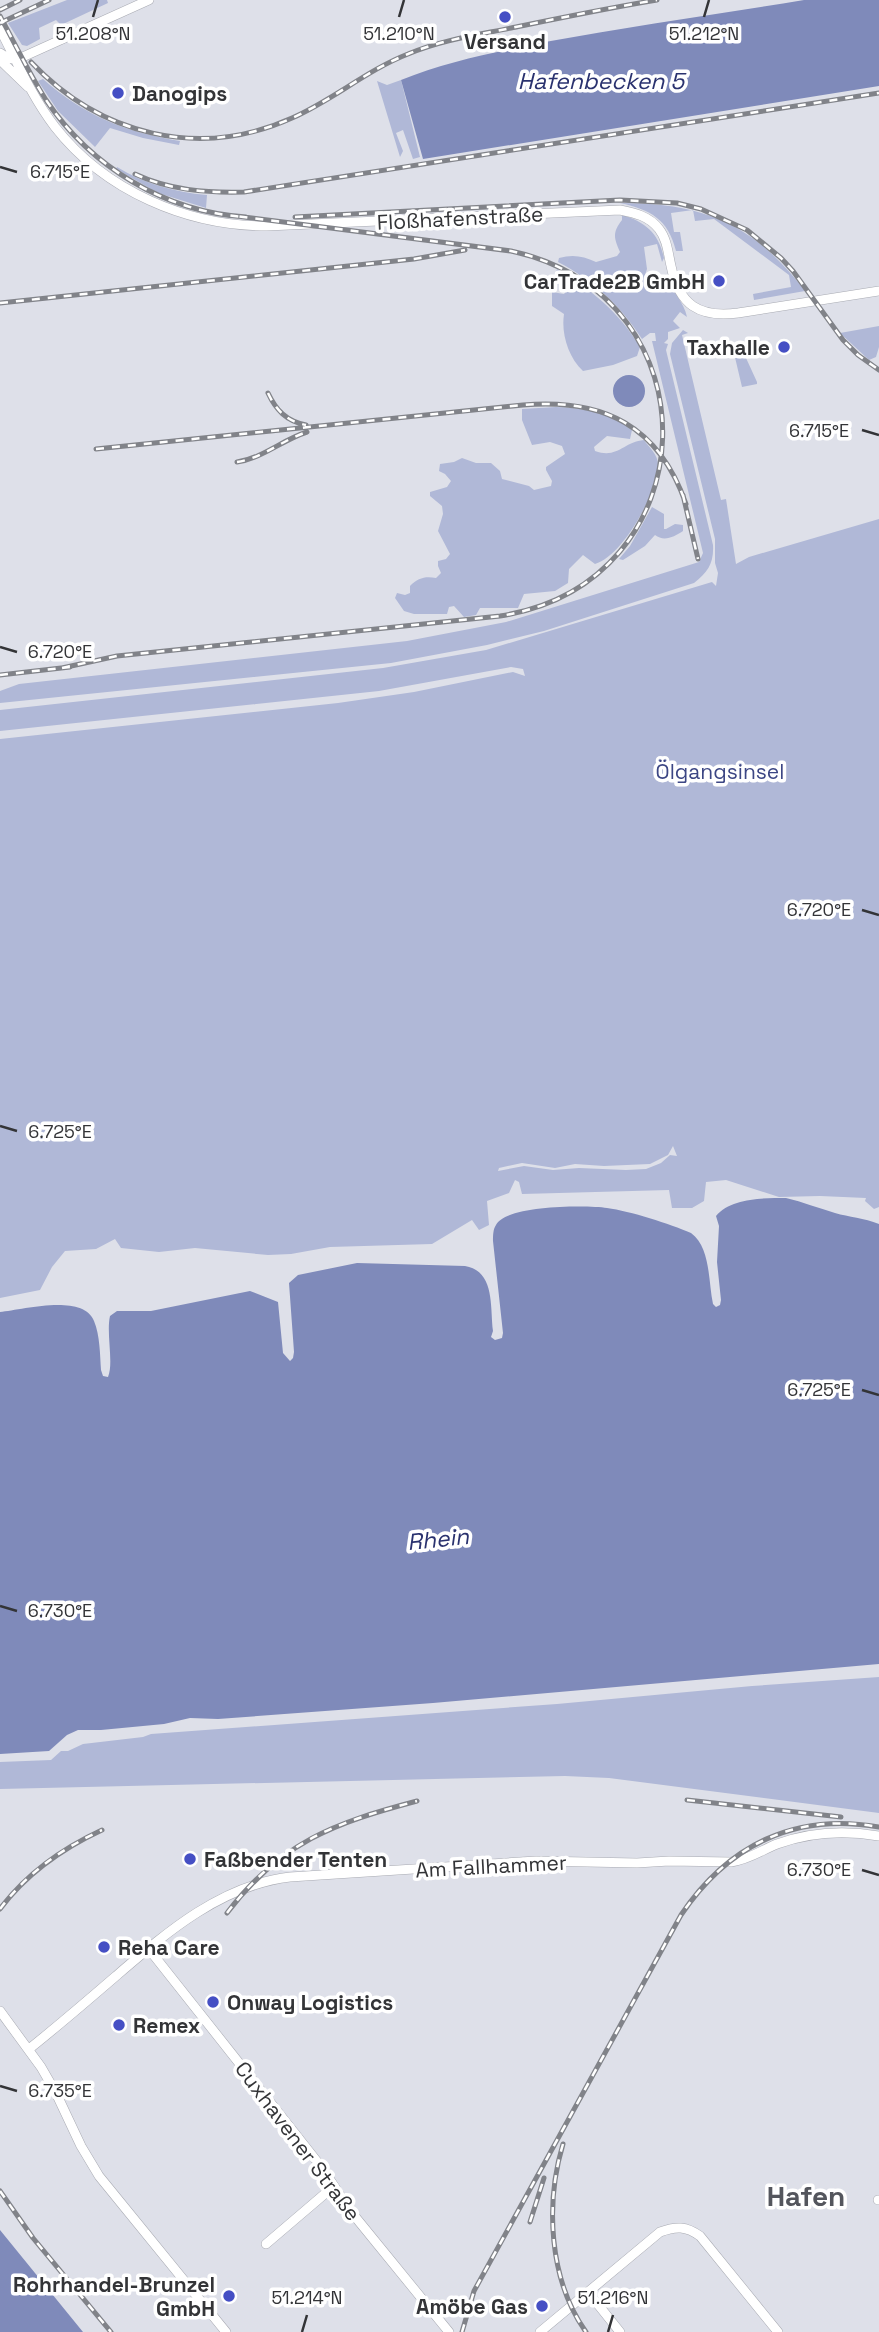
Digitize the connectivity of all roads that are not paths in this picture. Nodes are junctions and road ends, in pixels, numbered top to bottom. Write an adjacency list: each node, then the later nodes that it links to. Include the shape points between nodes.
1 (149, 0): 5 (street)
2 (0, 29): 5 (street, Floßhafenstraße)
3 (0, 53): 5 (street)
4 (0, 60): 6 (street, Floßhafenstraße)
5 (16, 60): 6 (street, Floßhafenstraße)
6 (30, 88): 7 (street, Floßhafenstraße, via 55,127 84,158 144,198 202,219 267,226 620,210 643,216 661,231 680,293 706,313 738,313)
7 (879, 291)
8 (879, 1836): 9 (street, Am Fallhammer, via 810,1835 731,1862 536,1861 272,1880 228,1896)
9 (148, 1948): 11 (street, Am Fallhammer); 12 (street, Cuxhavener Straße)
10 (0, 2011): 11 (street)
11 (29, 2049): 15 (street, via 99,2176)
12 (334, 2186): 13 (street); 16 (street, Cuxhavener Straße)
13 (266, 2244)
14 (588, 2292): 17 (street); 18 (street); 19 (street, via 660,2232 682,2227 700,2236)
15 (226, 2332)
16 (449, 2332)
17 (540, 2332)
18 (620, 2332)
19 (778, 2332)

